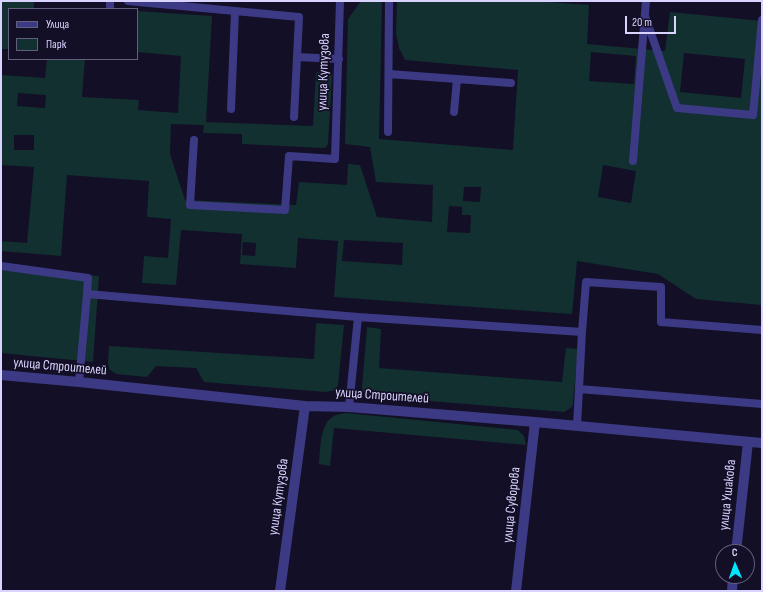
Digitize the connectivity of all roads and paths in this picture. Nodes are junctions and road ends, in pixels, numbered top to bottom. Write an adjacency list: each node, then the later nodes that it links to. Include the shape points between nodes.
1 (128, 1): 5 (lane)
2 (340, 1): 9 (lane, улица Кутузова)
3 (389, 1): 10 (lane)
4 (646, 1): 6 (lane)
5 (235, 11): 8 (lane, via 299,17); 13 (lane)
6 (645, 16): 7 (lane, via 678,108 753,114); 18 (lane)
7 (762, 20)
8 (297, 57): 9 (lane); 15 (lane)
9 (339, 59): 17 (lane, улица Кутузова, via 335,159 289,156 285,210 190,205)
10 (389, 74): 11 (lane); 16 (lane)
11 (457, 79): 12 (lane); 14 (lane)
12 (511, 83)
13 (232, 109)
14 (454, 112)
15 (294, 117)
16 (388, 132)
17 (194, 140)
18 (632, 160)
19 (1, 266): 20 (lane, via 88,278)
20 (87, 294): 21 (lane); 25 (lane)
21 (358, 317): 23 (lane); 29 (lane)
22 (762, 330): 23 (lane, via 661,322 661,287 586,282)
23 (582, 332): 26 (lane)
24 (1, 375): 25 (street, улица Строителей)
25 (80, 382): 28 (street, улица Строителей)
26 (579, 389): 27 (lane); 31 (lane)
27 (762, 404)
28 (306, 406): 29 (street, улица Строителей); 35 (street, улица Кутузова)
29 (349, 407): 30 (street, улица Строителей)
30 (535, 422): 31 (street, улица Строителей); 36 (street, улица Суворова)
31 (577, 426): 32 (street, улица Строителей)
32 (748, 442): 33 (street, улица Строителей); 34 (street, улица Ушакова)
33 (762, 443)
34 (737, 544)
35 (280, 591)
36 (516, 591)

